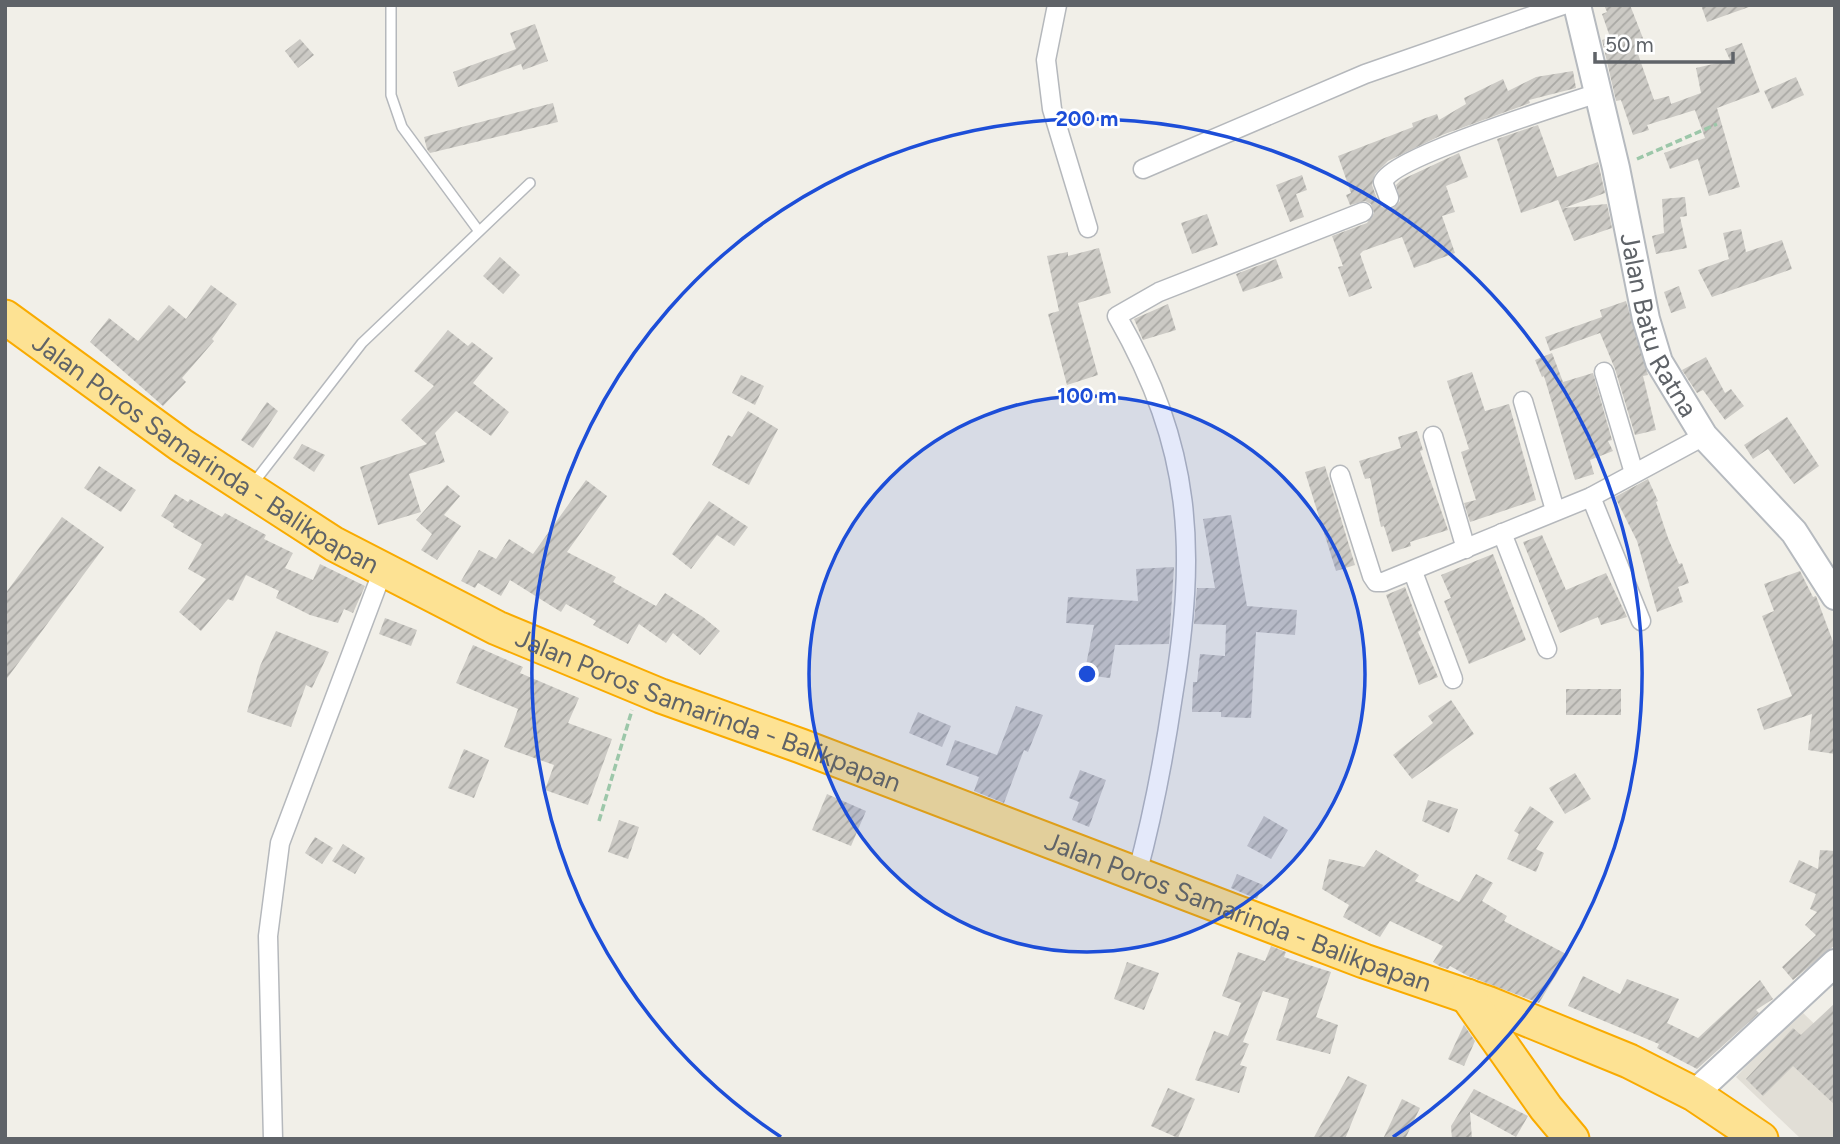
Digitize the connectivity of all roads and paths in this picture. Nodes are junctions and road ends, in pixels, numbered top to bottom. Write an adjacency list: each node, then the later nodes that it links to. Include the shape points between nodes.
1 (391, 5): 13 (lane, via 391,95 402,127)
2 (1058, 5): 12 (street, via 1046,61 1052,108)
3 (1563, 5): 8 (street, via 1365,74)
4 (1577, 5): 5 (street, Jalan Batu Ratna)
5 (1598, 93): 7 (street, Jalan Batu Ratna); 10 (street, via 1450,144 1392,171 1383,182)
6 (1717, 124): 7 (path)
7 (1616, 168): 18 (street, Jalan Batu Ratna, via 1654,346 1665,374)
8 (1143, 169)
9 (530, 183): 13 (lane)
10 (1389, 198)
11 (1363, 212): 34 (street, via 1159,292 1117,316 1157,397 1178,468 1188,538 1184,636 1160,783)
12 (1088, 228)
13 (478, 230): 21 (lane, via 425,287 362,343)
14 (5, 317): 21 (highway, Jalan Poros Samarinda - Balikpapan)
15 (1604, 372): 19 (street)
16 (1523, 401): 23 (street)
17 (1433, 436): 25 (street)
18 (1704, 436): 19 (street); 28 (street, Jalan Batu Ratna, via 1794,532)
19 (1634, 473): 22 (street)
20 (1340, 475): 27 (street, via 1376,582)
21 (249, 490): 26 (highway, Jalan Poros Samarinda - Balikpapan)
22 (1591, 498): 23 (street); 29 (street)
23 (1555, 510): 24 (street)
24 (1502, 533): 25 (street); 30 (street)
25 (1466, 549): 27 (street)
26 (383, 570): 32 (highway, Jalan Poros Samarinda - Balikpapan, via 497,628); 38 (street, via 280,843 268,936)
27 (1413, 572): 31 (street)
28 (1835, 596)
29 (1641, 621)
30 (1547, 649)
31 (1453, 679)
32 (638, 688): 33 (path); 34 (highway, Jalan Poros Samarinda - Balikpapan)
33 (599, 821)
34 (1137, 874): 36 (highway, Jalan Poros Samarinda - Balikpapan)
35 (1835, 962): 37 (street)
36 (1467, 996): 37 (highway, Jalan Poros Samarinda - Balikpapan, via 1629,1061); 39 (highway, Jalan Poros Samarinda - Balikpapan)
37 (1695, 1094): 40 (highway, Jalan Poros Samarinda - Balikpapan)
38 (273, 1139)
39 (1572, 1139)
40 (1761, 1139)

